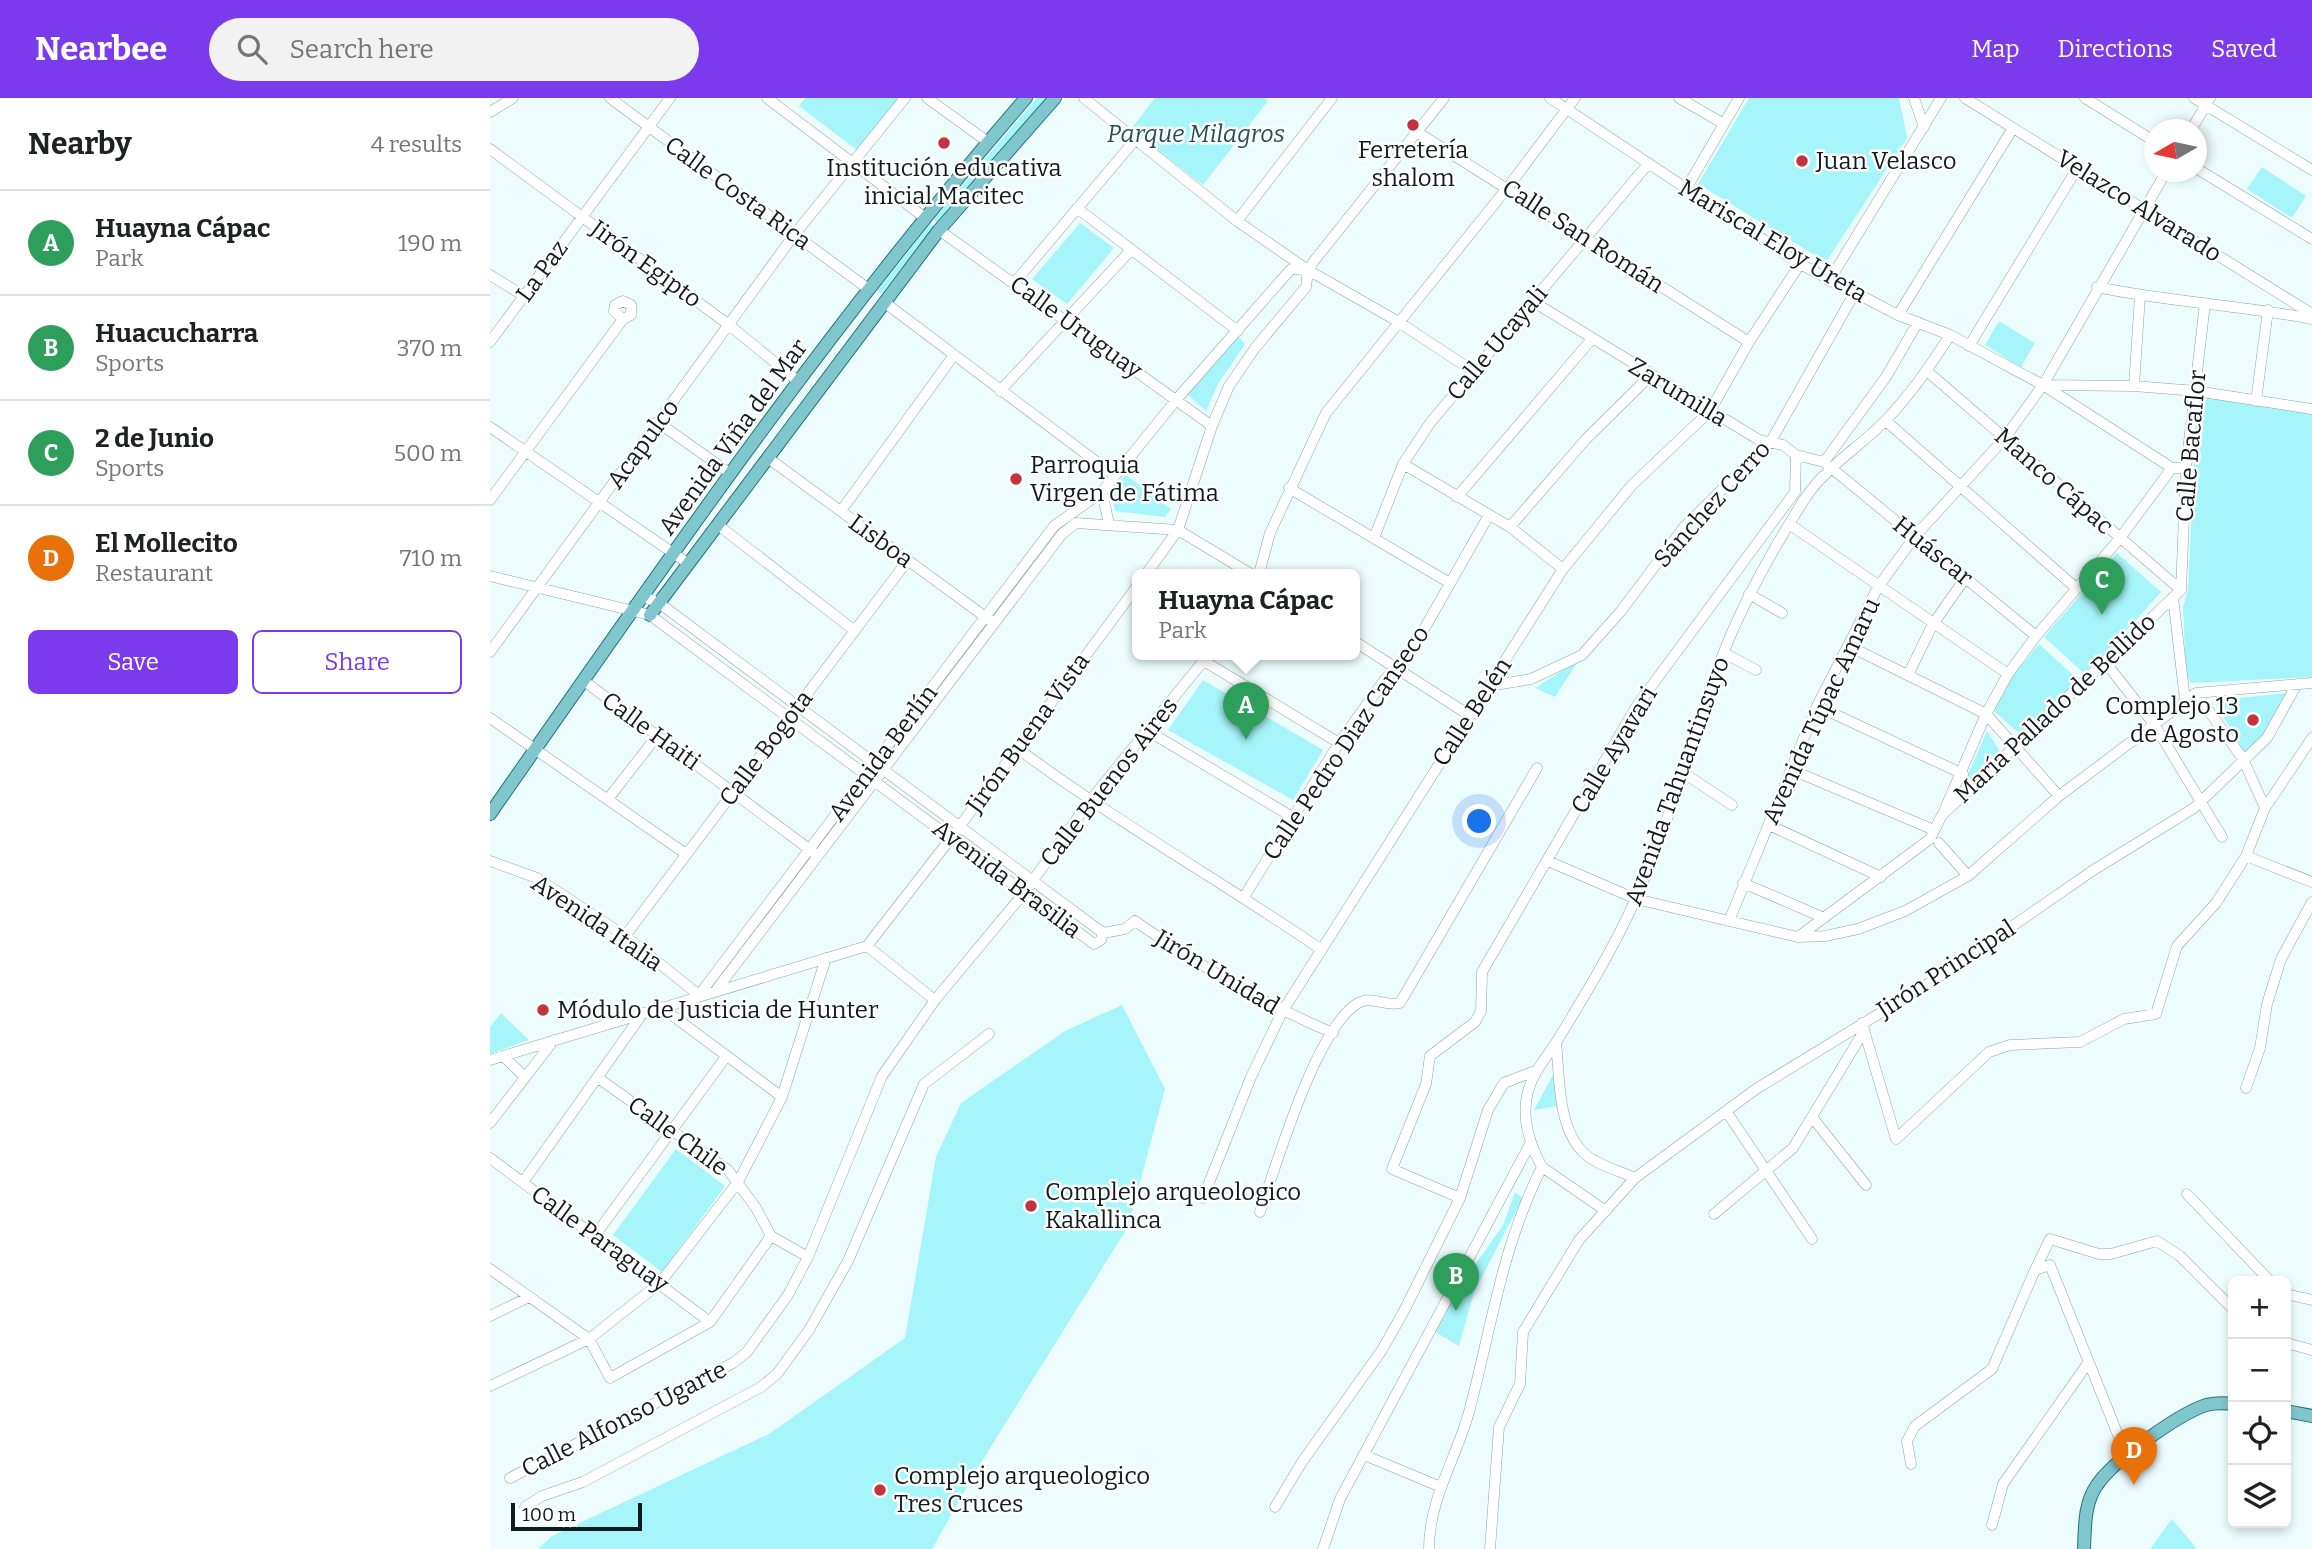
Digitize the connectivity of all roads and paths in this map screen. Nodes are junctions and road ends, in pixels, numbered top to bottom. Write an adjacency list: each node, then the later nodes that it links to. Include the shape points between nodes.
1 (513, 98): 24 (street)
2 (610, 98): 27 (street, Calle Costa Rica)
3 (670, 98): 27 (street, La Paz)
4 (767, 98): 21 (street)
5 (905, 98): 35 (street, Acapulco)
6 (927, 98): 33 (street)
7 (1026, 98): 33 (main road, Avenida Viña del Mar)
8 (1055, 98): 48 (main road, Avenida Viña del Mar)
9 (1084, 98): 32 (street)
10 (1332, 98): 47 (street)
11 (1444, 98): 30 (street)
12 (1550, 98): 23 (street, Mariscal Eloy Ureta)
13 (1575, 98): 23 (street)
14 (1679, 98): 26 (street)
15 (1739, 98): 26 (street)
16 (1914, 98): 28 (street)
17 (1941, 98): 28 (street)
18 (1965, 98): 29 (street, Velazco Alvarado)
19 (2085, 98): 31 (street)
20 (2194, 98): 22 (street)
21 (781, 102): 35 (street)
22 (2208, 102): 25 (street); 38 (street)
23 (1568, 110): 36 (street, Mariscal Eloy Ureta); 41 (street)
24 (490, 112)
25 (2198, 119)
26 (1724, 124): 42 (street)
27 (648, 127): 46 (street, La Paz); 49 (street, Calle Costa Rica)
28 (1924, 127): 56 (street)
29 (2013, 128): 37 (street, Velazco Alvarado); 67 (street)
30 (1417, 132): 41 (street, Calle San Román); 54 (street)
31 (2144, 135)
32 (1136, 139): 43 (street); 47 (street)
33 (988, 142): 45 (main road, Avenida Viña del Mar)
34 (490, 149): 46 (street, Jirón Egipto)
35 (853, 163): 45 (street); 49 (street, Acapulco)
36 (1648, 164): 42 (street, Mariscal Eloy Ureta); 50 (street, Calle Ucayali)
37 (2078, 167): 44 (street, Velazco Alvarado); 79 (street)
38 (2312, 170)
39 (2207, 174): 51 (street)
40 (2160, 182): 44 (street, Avenida Túpac Amaru)
41 (1508, 187): 50 (street, Calle San Román); 71 (street)
42 (1686, 189): 53 (street, Mariscal Eloy Ureta)
43 (1077, 208): 52 (street); 57 (street)
44 (2144, 208): 58 (street, Avenida Túpac Amaru); 68 (street, Velazco Alvarado)
45 (924, 217): 59 (main road, Avenida Viña del Mar)
46 (582, 218): 61 (street, La Paz); 73 (street, Jirón Egipto)
47 (1237, 221): 54 (street)
48 (939, 230): 57 (street, Calle Uruguay); 64 (main road, Avenida Viña del Mar)
49 (794, 235): 59 (street, Calle Costa Rica); 73 (street, Acapulco)
50 (1585, 238): 63 (street, Calle Ucayali); 78 (street, Calle San Román)
51 (2312, 239)
52 (1130, 251): 69 (street); 74 (street)
53 (1800, 264): 56 (street, Mariscal Eloy Ureta); 78 (street, Calle Belén)
54 (1308, 270): 71 (street); 74 (street, via 1291,269); 95 (street, via 1306,287 1229,386)
55 (490, 275): 61 (street)
56 (1829, 281): 60 (street, Mariscal Eloy Ureta)
57 (1015, 282): 69 (street, Calle Uruguay)
58 (2097, 287): 62 (street); 85 (street, Avenida Túpac Amaru)
59 (867, 288): 84 (main road, Avenida Viña del Mar)
60 (1854, 293): 67 (street, Mariscal Eloy Ureta); 98 (street, Sánchez Cerro)
61 (524, 296): 77 (street, La Paz)
62 (2140, 296): 65 (street); 86 (street)
63 (1532, 301): 76 (street, Zarumilla); 81 (street, Calle Ucayali)
64 (884, 302): 80 (street); 101 (main road, Avenida Viña del Mar)
65 (2205, 303): 66 (street); 88 (street, Calle Bacaflor)
66 (2268, 310): 68 (street); 90 (street)
67 (1898, 315): 72 (street, Mariscal Eloy Ureta)
68 (2312, 317)
69 (1064, 318): 87 (street); 89 (street, Calle Uruguay)
70 (623, 319): 99 (street)
71 (1397, 321): 81 (street); 109 (street, via 1326,412)
72 (1918, 322): 75 (street, Mariscal Eloy Ureta); 103 (street)
73 (729, 325): 84 (street, Jirón Egipto); 94 (street, Acapulco)
74 (1238, 331): 89 (street)
75 (1950, 335): 79 (street, Mariscal Eloy Ureta); 82 (street, Avenida Tahuantinsuyo)
76 (1591, 340): 83 (street, Zarumilla); 113 (street)
77 (490, 342)
78 (1749, 342): 92 (street, Calle Belén)
79 (1969, 346): 85 (street, Mariscal Eloy Ureta)
80 (954, 355): 87 (street); 116 (street)
81 (1474, 371): 102 (street, Calle Ucayali)
82 (1928, 372): 93 (street, Avenida Tahuantinsuyo); 97 (street, Manco Cápac)
83 (1650, 376): 92 (street, Zarumilla); 123 (street, via 1586,439)
84 (799, 382): 106 (main road, Avenida Viña del Mar)
85 (2043, 385): 86 (street); 97 (street, Avenida Túpac Amaru); 104 (street, Mariscal Eloy Ureta)
86 (2134, 386): 88 (street)
87 (1000, 391): 107 (street)
88 (2196, 391): 90 (street); 105 (street, Calle Bacaflor)
89 (1176, 400): 95 (street, Calle Uruguay); 107 (street)
90 (2256, 401): 91 (street)
91 (2312, 409)
92 (1710, 411): 98 (street, Zarumilla, via 1759,440); 134 (street, Calle Belén, via 1632,485)
93 (1885, 421): 103 (street, Avenida Tahuantinsuyo); 108 (street)
94 (659, 423): 106 (street); 115 (street, Acapulco)
95 (1212, 426): 124 (street)
96 (490, 427): 99 (street)
97 (2004, 439): 108 (street, Avenida Túpac Amaru); 127 (street, Manco Cápac)
98 (1770, 441): 100 (street, Zarumilla); 167 (street, Sánchez Cerro, via 1684,527 1582,655 1531,679)
99 (525, 452): 114 (street); 115 (street)
100 (1796, 455): 103 (street, Zarumilla); 111 (street)
101 (768, 458): 116 (street, Lisboa); 122 (main road, Avenida Viña del Mar)
102 (1403, 464): 113 (street); 126 (street, Calle Ucayali)
103 (1826, 465): 112 (street, Avenida Tahuantinsuyo); 125 (street, Huáscar)
104 (2172, 468): 105 (street); 127 (street)
105 (2186, 468): 143 (street, Calle Bacaflor)
106 (732, 474): 128 (main road, Avenida Viña del Mar)
107 (1114, 475): 110 (street)
108 (1961, 486): 125 (street, Avenida Túpac Amaru); 140 (street)
109 (1289, 488): 126 (street); 133 (street)
110 (1102, 492): 117 (street, Avenida Berlín); 120 (street)
111 (1795, 492): 112 (street); 211 (street, Calle Ayavari, via 1636,707)
112 (1807, 496): 121 (street, Avenida Tahuantinsuyo)
113 (1457, 497): 118 (street)
114 (490, 500)
115 (598, 505): 128 (street); 138 (street, Acapulco)
116 (841, 511): 129 (street, Lisboa)
117 (1070, 513): 119 (street); 149 (street, Avenida Berlín, via 1054,526)
118 (1489, 515): 123 (street); 137 (street, Calle Pedro Diaz Canseco)
119 (1076, 523): 120 (street); 149 (street, Avenida Berlín)
120 (1109, 524): 124 (street)
121 (1788, 524): 139 (street); 142 (street, Avenida Tahuantinsuyo)
122 (718, 526): 130 (main road, Avenida Viña del Mar); 151 (street)
123 (1510, 527): 134 (street)
124 (1178, 530): 131 (street); 132 (street)
125 (1916, 535): 136 (street, Huáscar); 139 (street, Avenida Túpac Amaru)
126 (1374, 538): 137 (street)
127 (2120, 538): 140 (street); 143 (street, Manco Cápac)
128 (673, 554): 130 (street); 144 (main road, Avenida Viña del Mar)
129 (908, 560): 149 (street, Lisboa); 151 (street, Calle Bogota)
130 (689, 564): 145 (main road, Avenida Viña del Mar)
131 (1150, 569)
132 (1243, 569)
133 (1260, 569)
134 (1563, 569): 167 (street, Calle Belén)
135 (490, 576): 138 (street, Avenida Brasilia)
136 (1966, 577): 150 (street); 152 (street, Huáscar)
137 (1448, 582): 160 (street, Calle Pedro Diaz Canseco, via 1407,659)
138 (539, 587): 146 (street, Avenida Brasilia); 155 (street, Acapulco)
139 (1878, 587): 150 (street); 154 (street, Avenida Túpac Amaru)
140 (2076, 588): 152 (street)
141 (1132, 593): 182 (street, Jirón Buena Vista)
142 (1749, 594): 147 (street); 156 (street, Avenida Tahuantinsuyo)
143 (2177, 594): 159 (street, María Pallado de Bellido); 169 (street, Calle Bacaflor)
144 (644, 597): 145 (street, Avenida Brasilia); 146 (main road, Avenida Viña del Mar)
145 (659, 603): 148 (main road, Avenida Viña del Mar); 170 (street, Avenida Brasilia)
146 (634, 611): 148 (street, Avenida Brasilia); 164 (main road, Avenida Viña del Mar)
147 (1782, 612)
148 (650, 615): 175 (street, Avenida Brasilia)
149 (990, 621): 185 (street, Avenida Berlín)
150 (1933, 624): 162 (street); 163 (street)
151 (855, 631): 170 (street, Calle Bogota)
152 (2036, 636): 162 (street)
153 (1360, 645): 160 (street)
154 (1849, 646): 163 (street); 171 (street, Avenida Túpac Amaru)
155 (490, 652)
156 (1724, 653): 161 (street); 188 (street, Avenida Tahuantinsuyo)
157 (1204, 660): 177 (street, Calle Buenos Aires)
158 (1209, 660): 180 (street)
159 (2105, 662): 176 (street); 181 (street, María Pallado de Bellido)
160 (1397, 669): 173 (street); 180 (street, Calle Pedro Diaz Canseco)
161 (1756, 670)
162 (2008, 674): 172 (street)
163 (1908, 676): 172 (street)
164 (584, 681): 178 (street, Calle Haiti); 183 (main road, Avenida Viña del Mar)
165 (2312, 683): 166 (street)
166 (2297, 684): 168 (street); 184 (street, Jirón Principal, via 2267,738)
167 (1489, 686): 173 (street, Calle Belén)
168 (2196, 693): 169 (street); 184 (street)
169 (2185, 700): 176 (street)
170 (798, 706): 175 (street, Calle Bogota); 185 (street, Avenida Brasilia)
171 (1817, 706): 187 (street, Avenida Túpac Amaru); 189 (street)
172 (1986, 714): 181 (street); 189 (street)
173 (1469, 716): 227 (street, Calle Belén)
174 (490, 718): 183 (street)
175 (789, 718): 190 (street, Avenida Brasilia); 191 (street, Calle Bogota)
176 (2154, 724): 192 (street); 195 (street)
177 (1148, 731): 194 (street, Calle Buenos Aires); 200 (street)
178 (657, 736): 191 (street, Calle Haiti); 193 (street)
179 (2312, 738): 197 (street)
180 (1339, 743): 200 (street, Calle Pedro Diaz Canseco)
181 (2016, 746): 192 (street); 199 (street, María Pallado de Bellido)
182 (1017, 748): 194 (street); 202 (street, Jirón Buena Vista)
183 (534, 750): 193 (street); 198 (main road, Avenida Viña del Mar)
184 (2243, 759): 195 (street, Jirón Principal); 197 (street)
185 (880, 767): 190 (street, Avenida Berlín); 202 (street, Avenida Brasilia)
186 (1536, 768): 236 (street, via 1400,1003 1390,1006 1376,1000 1361,1001)
187 (1791, 770): 201 (street, Avenida Túpac Amaru); 203 (street)
188 (1682, 772): 196 (street); 219 (street, Avenida Tahuantinsuyo)
189 (1963, 774): 199 (street)
190 (871, 779): 205 (street, Avenida Brasilia); 207 (street, Avenida Berlín)
191 (733, 792): 207 (street, Calle Haiti); 208 (street, Calle Bogota)
192 (2059, 796): 212 (street)
193 (608, 799): 208 (street)
194 (1089, 802): 214 (street, Calle Buenos Aires); 218 (street)
195 (2200, 802): 204 (street); 235 (street, Jirón Principal)
196 (1732, 805)
197 (2265, 808): 209 (street)
198 (490, 814)
199 (1942, 814): 203 (street, María Pallado de Bellido)
200 (1294, 818): 218 (street, Calle Pedro Diaz Canseco)
201 (1769, 825): 213 (street); 216 (street, Avenida Túpac Amaru)
202 (959, 826): 205 (street, Jirón Buena Vista); 214 (street, Avenida Brasilia)
203 (1934, 830): 213 (street, María Pallado de Bellido, via 1930,839)
204 (2222, 837)
205 (951, 838): 217 (street, Avenida Brasilia); 226 (street, Jirón Buena Vista)
206 (1939, 843): 212 (street)
207 (815, 853): 229 (street, Avenida Berlín); 230 (street, Avenida Berlín)
208 (686, 854): 224 (street, Calle Bogota)
209 (2246, 856): 215 (street); 235 (street, via 2216,903 2177,946 2157,1014 2124,1018 2080,1042 2010,1045 1989,1052 1896,1139)
210 (490, 861): 224 (street, Avenida Italia, via 537,878)
211 (1548, 861): 219 (street); 262 (street, Calle Ayavari, via 1482,972 1481,1011 1470,1026 1430,1056 1426,1084 1392,1169)
212 (1968, 876): 225 (street, via 1905,911 1869,924 1825,936)
213 (1881, 877): 221 (street, María Pallado de Bellido)
214 (1033, 881): 217 (street, Calle Buenos Aires); 223 (street, Avenida Brasilia)
215 (2312, 882)
216 (1743, 883): 221 (street); 222 (street, Avenida Túpac Amaru)
217 (1024, 892): 223 (street, Avenida Brasilia, via 1094,944); 269 (street, Calle Buenos Aires, via 935,1000 882,1076)
218 (1244, 897): 227 (street)
219 (1636, 899): 222 (street); 239 (street, Avenida Tahuantinsuyo)
220 (2312, 902): 246 (street, via 2281,960)
221 (1822, 917): 225 (street, María Pallado de Bellido)
222 (1729, 921): 225 (street)
223 (1103, 933): 233 (street, Jirón Unidad, via 1125,929 1135,921 1184,956)
224 (625, 936): 230 (street, Avenida Italia)
225 (1798, 937)
226 (867, 946): 228 (street); 231 (street)
227 (1322, 950): 233 (street, Calle Belén)
228 (826, 958): 229 (street); 247 (street)
229 (717, 989): 230 (street)
230 (699, 995): 232 (street)
231 (931, 997)
232 (661, 1007): 234 (street); 241 (street)
233 (1282, 1012): 236 (street, Jirón Unidad); 261 (street, Calle Belén)
234 (643, 1013): 238 (street); 245 (street)
235 (1863, 1027): 248 (street, Jirón Principal); 249 (street)
236 (1333, 1033): 264 (street, via 1308,1074)
237 (989, 1034): 293 (street, via 924,1084 848,1261 809,1330 777,1374 761,1387 583,1482)
238 (554, 1040): 240 (street); 244 (street)
239 (1556, 1043): 243 (street, Avenida Tahuantinsuyo); 256 (street, via 1571,1134 1585,1155)
240 (503, 1056): 242 (street); 244 (street)
241 (725, 1058): 247 (street); 251 (street)
242 (490, 1060)
243 (1535, 1071): 252 (street, Avenida Tahuantinsuyo, via 1527,1095); 262 (street, via 1504,1083 1488,1110)
244 (525, 1077): 250 (street)
245 (598, 1078): 251 (street, Calle Chile); 257 (street)
246 (2246, 1088)
247 (782, 1097): 258 (street)
248 (1726, 1111): 255 (street); 256 (street, Jirón Principal)
249 (1812, 1117): 255 (street, via 1793,1148); 259 (street)
250 (490, 1123)
251 (672, 1130): 258 (street, Calle Chile); 266 (street)
252 (1530, 1144): 254 (street, Avenida Tahuantinsuyo); 288 (street)
253 (490, 1158): 257 (street, Calle Paraguay)
254 (1542, 1167): 263 (street); 292 (street, via 1510,1241 1469,1413)
255 (1765, 1171): 265 (street); 268 (street)
256 (1635, 1178): 263 (street, Jirón Principal)
257 (523, 1182): 266 (street, Calle Paraguay)
258 (738, 1182): 267 (street, Calle Chile); 273 (street)
259 (1866, 1185)
260 (2187, 1194): 272 (street)
261 (1203, 1198)
262 (1460, 1198): 294 (street, via 1382,1350)
263 (1606, 1211): 298 (street, Jirón Principal, via 1579,1240 1523,1332 1520,1384 1499,1427)
264 (1260, 1212)
265 (1714, 1214)
266 (596, 1234): 273 (street, Calle Paraguay)
267 (771, 1236): 269 (street, Calle Chile); 279 (street)
268 (1812, 1240)
269 (808, 1257): 291 (street, Calle Alfonso Ugarte, via 788,1295 733,1363)
270 (490, 1269): 275 (street)
271 (2035, 1270): 277 (street, via 2050,1239 2099,1254 2157,1241 2180,1256); 283 (street, via 2050,1265); 290 (street, via 1992,1369 1915,1426 1907,1441)
272 (2265, 1276)
273 (660, 1283): 279 (street, Calle Paraguay); 280 (street)
274 (2291, 1295): 276 (street)
275 (529, 1297): 278 (street); 280 (street)
276 (2312, 1300)
277 (2228, 1305)
278 (490, 1315)
279 (710, 1322): 280 (street, via 610,1378)
280 (589, 1339): 284 (street)
281 (2291, 1344): 282 (street)
282 (2312, 1350)
283 (2088, 1363): 289 (street); 295 (street, via 2003,1484)
284 (490, 1386)
285 (2228, 1404): 289 (main road, via 2192,1411)
286 (2291, 1412): 287 (main road)
287 (2312, 1416)
288 (1364, 1455): 292 (street); 296 (street, via 1340,1499)
289 (2126, 1455): 299 (main road, via 2096,1486 2086,1517)
290 (1911, 1464)
291 (510, 1478)
292 (1441, 1487): 297 (street, via 1429,1522)
293 (525, 1507)
294 (1275, 1507)
295 (1992, 1525)
296 (1323, 1549)
297 (1429, 1549)
298 (1490, 1549)
299 (2084, 1549)

